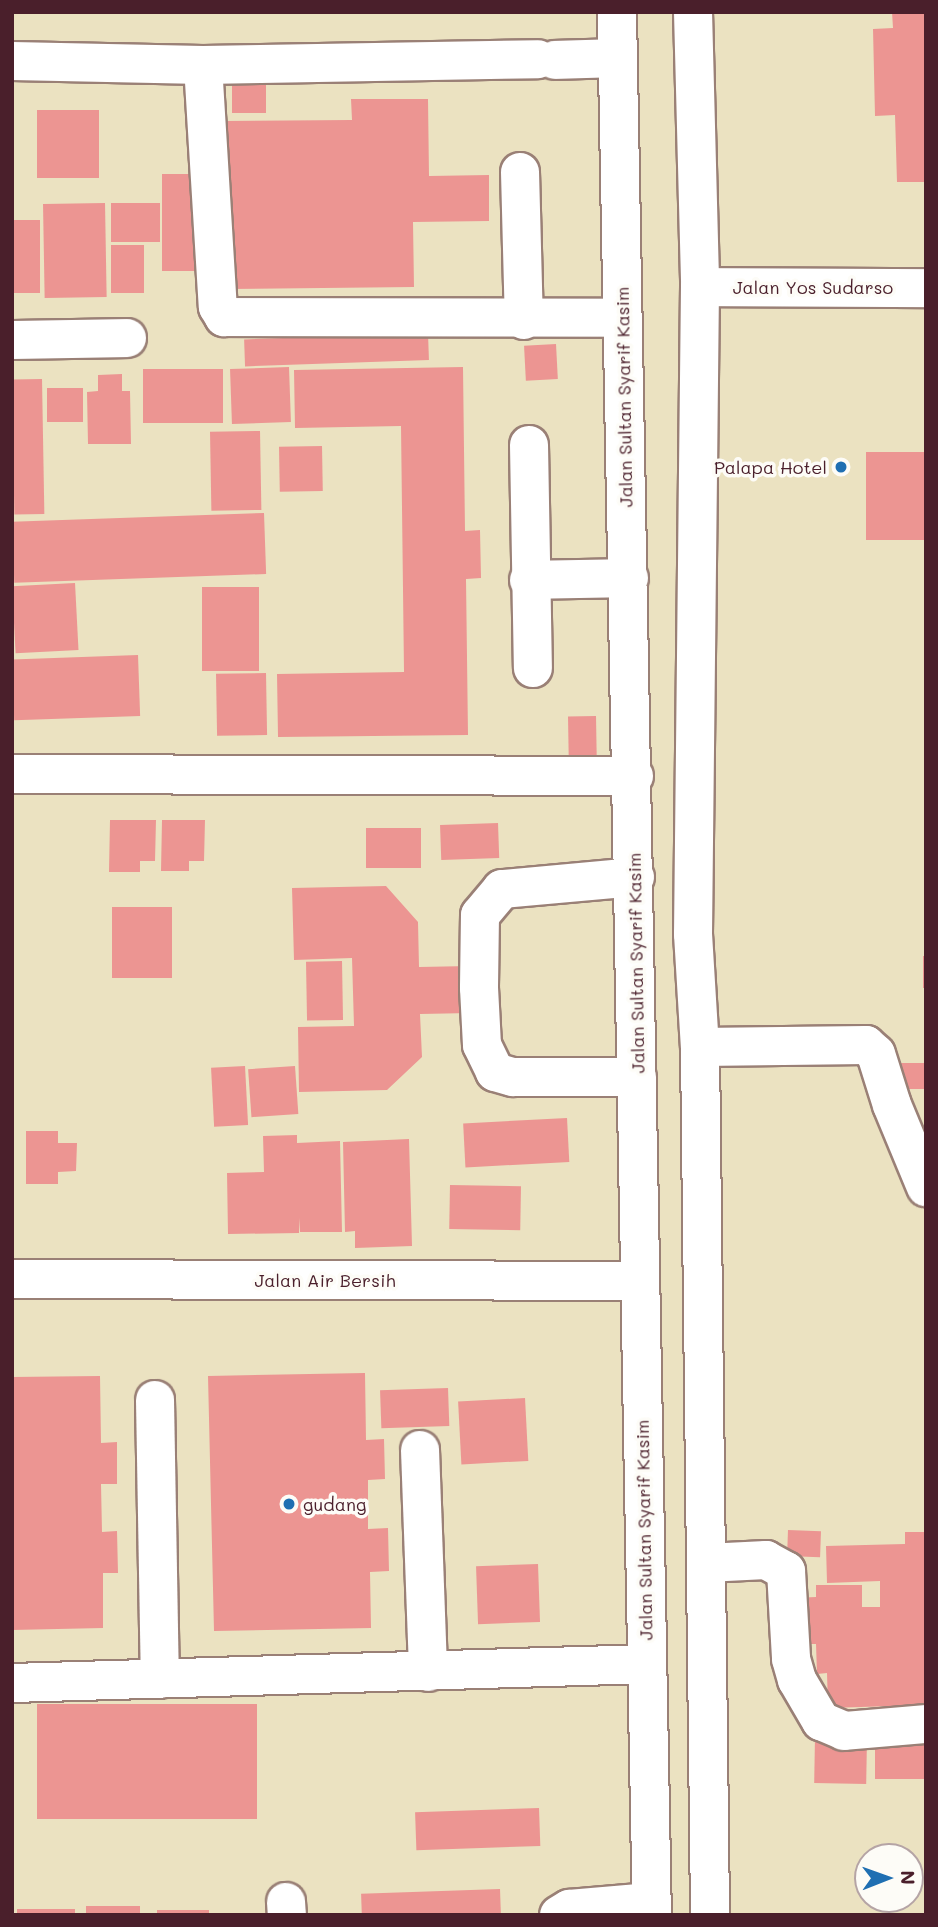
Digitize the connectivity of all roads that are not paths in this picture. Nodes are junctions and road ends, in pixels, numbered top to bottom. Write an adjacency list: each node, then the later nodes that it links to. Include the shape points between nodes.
1 (617, 12): 3 (street, Jalan Sultan Syarif Kasim)
2 (693, 12): 7 (street)
3 (617, 58): 5 (street); 9 (street, Jalan Sultan Syarif Kasim)
4 (12, 61): 5 (street)
5 (203, 65): 10 (street, via 218,307 224,317)
6 (520, 172): 10 (street)
7 (700, 287): 8 (street, Jalan Yos Sudarso); 20 (street, via 693,934)
8 (926, 288)
9 (622, 318): 10 (street); 14 (street, Jalan Sultan Syarif Kasim)
10 (524, 320)
11 (127, 338): 12 (street)
12 (12, 340)
13 (529, 445): 15 (street)
14 (629, 578): 15 (street); 18 (street, Jalan Sultan Syarif Kasim)
15 (529, 580): 16 (street)
16 (533, 668)
17 (12, 774): 18 (street)
18 (635, 776): 19 (street, Jalan Sultan Syarif Kasim)
19 (635, 877): 21 (street, Jalan Sultan Syarif Kasim); 21 (street, via 502,888 480,915 479,988 482,1045 495,1072 513,1077)
20 (700, 1047): 22 (street, via 866,1045 876,1054); 27 (street)
21 (637, 1077): 24 (street, Jalan Sultan Syarif Kasim)
22 (926, 1187)
23 (12, 1279): 24 (street, Jalan Air Bersih)
24 (638, 1282): 29 (street, Jalan Sultan Syarif Kasim)
25 (155, 1400): 30 (street)
26 (420, 1450): 28 (street)
27 (706, 1563): 32 (street); 33 (street, via 766,1560 786,1571 791,1659 797,1680 821,1721 844,1731)
28 (428, 1672): 29 (street); 30 (street)
29 (648, 1677): 32 (street); 34 (street, Jalan Sultan Syarif Kasim)
30 (160, 1678): 31 (street)
31 (12, 1683)
32 (707, 1687): 36 (street)
33 (926, 1724)
34 (651, 1909): 35 (street, via 569,1909)
35 (559, 1915)
36 (710, 1915)

